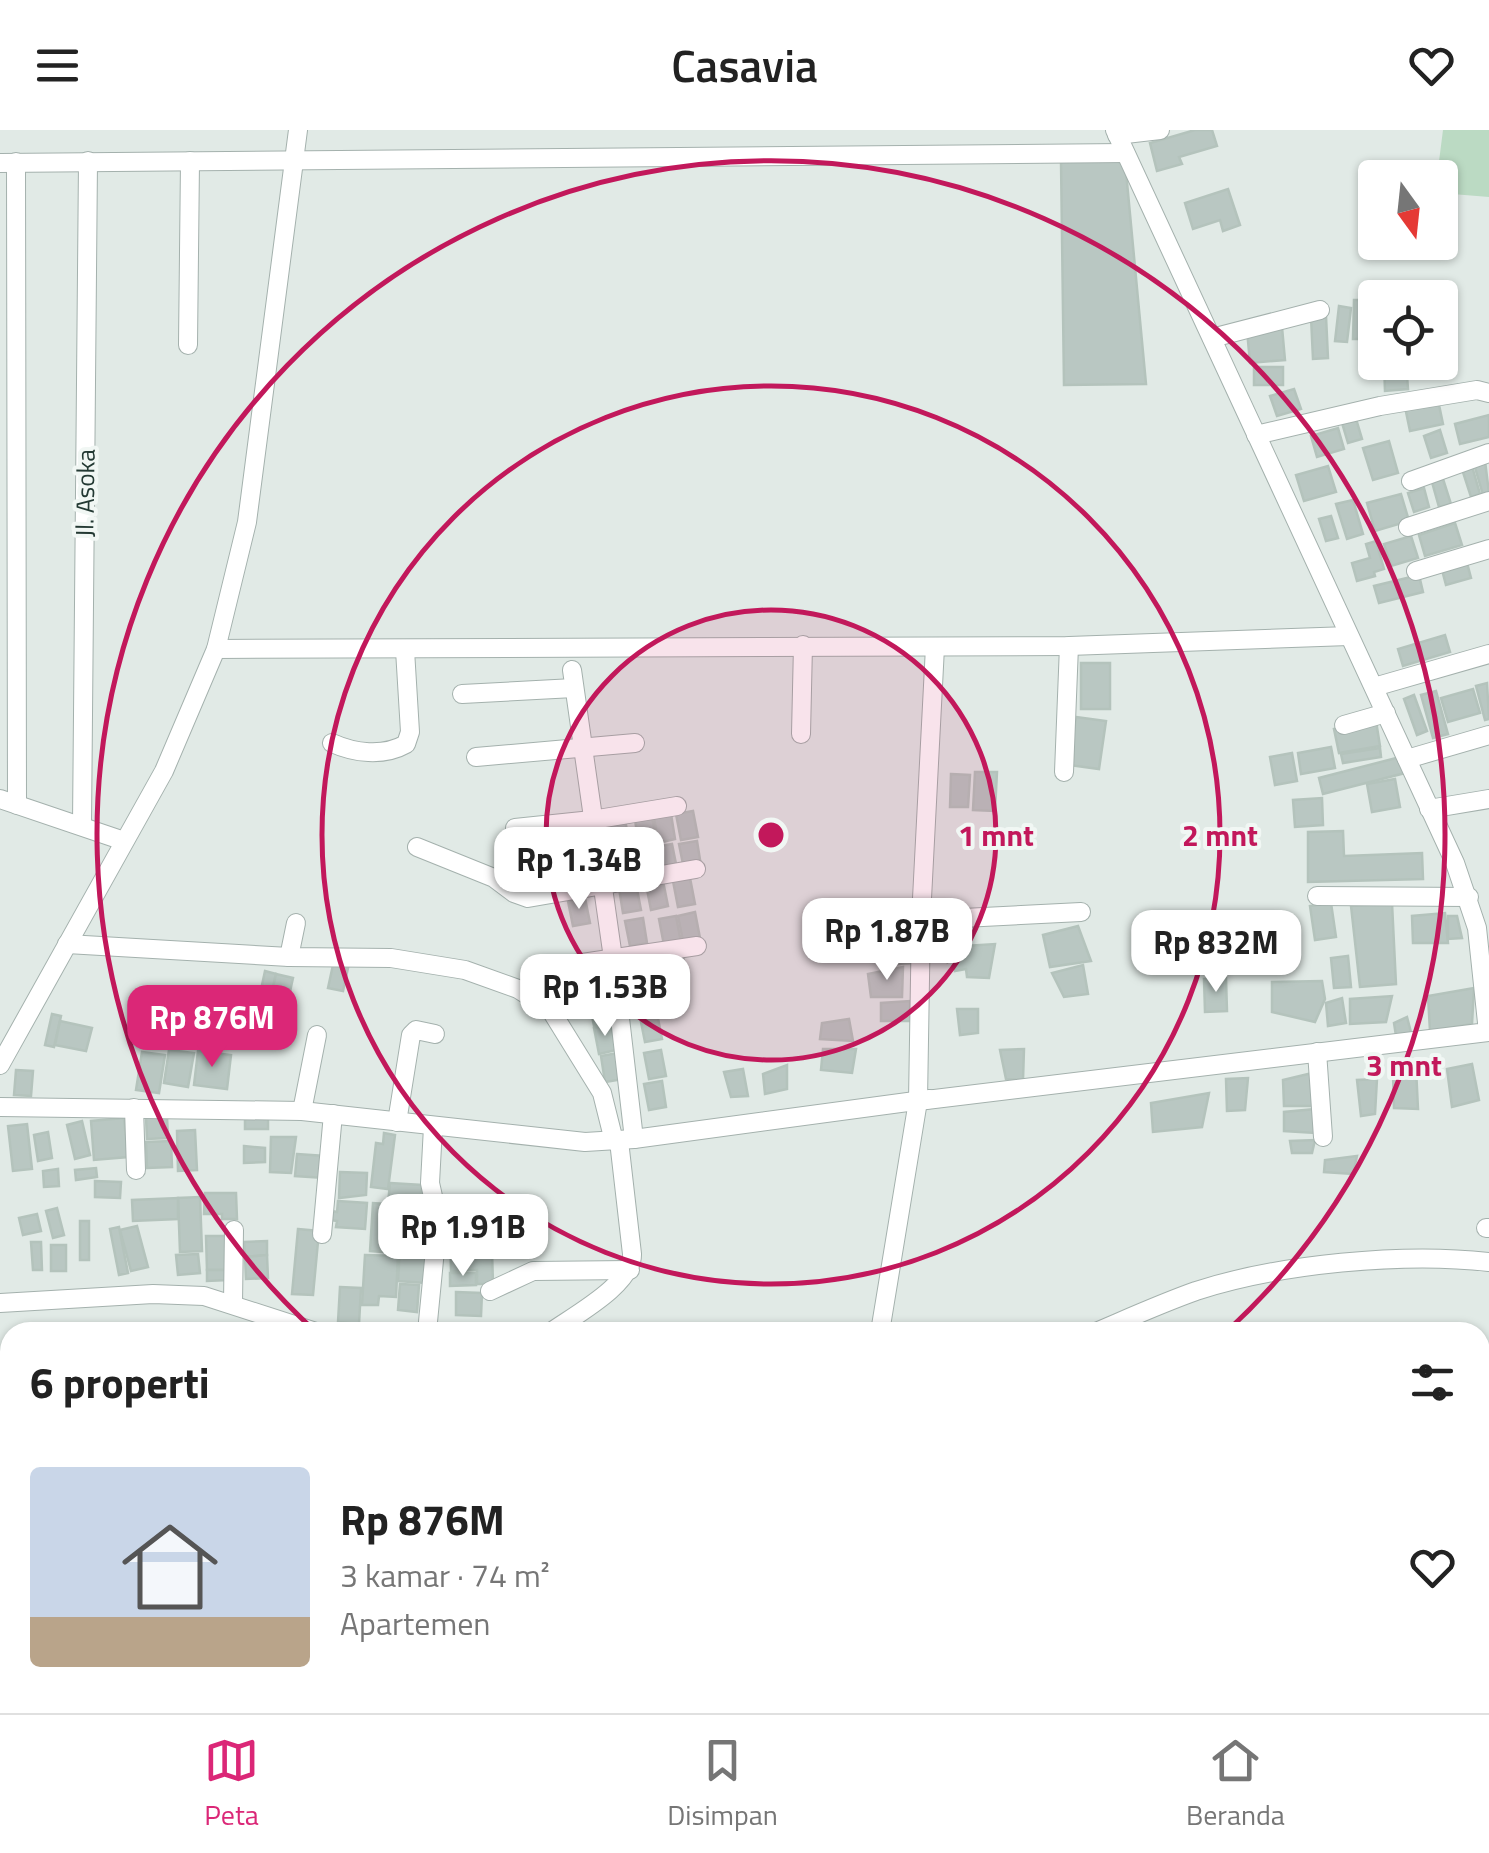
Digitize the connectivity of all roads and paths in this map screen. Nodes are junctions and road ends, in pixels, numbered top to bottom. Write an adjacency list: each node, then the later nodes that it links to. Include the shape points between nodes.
1 (298, 130): 7 (street)
2 (1160, 130): 3 (street)
3 (1116, 132): 4 (street)
4 (1125, 153): 7 (street); 10 (street)
5 (88, 161): 6 (street); 8 (street); 45 (street, Jl. Asoka)
6 (190, 161): 7 (street); 11 (street)
7 (294, 161): 25 (street, via 247,522)
8 (8, 162): 14 (street)
9 (1320, 310): 10 (street)
10 (1212, 338): 13 (street)
11 (188, 344)
12 (1489, 393): 13 (street, via 1380,406)
13 (1256, 435): 21 (street)
14 (8, 444): 41 (street)
15 (1489, 453): 16 (street)
16 (1411, 482)
17 (1489, 500): 18 (street)
18 (1408, 527)
19 (1489, 549): 20 (street)
20 (1416, 571)
21 (1349, 636): 23 (street); 28 (street)
22 (803, 645): 24 (street); 26 (street); 32 (street)
23 (1068, 646): 24 (street); 39 (street)
24 (935, 647): 54 (street)
25 (216, 649): 26 (street); 47 (street, via 164,771)
26 (406, 650): 34 (street, via 406,744 367,752)
27 (1489, 654): 28 (street)
28 (1374, 687): 30 (street)
29 (462, 694): 36 (street, via 573,679)
30 (1386, 712): 31 (street); 38 (street)
31 (1344, 725)
32 (801, 734)
33 (1489, 735): 38 (street)
34 (332, 743)
35 (634, 744): 36 (street)
36 (580, 749): 37 (street); 44 (street)
37 (476, 757)
38 (1407, 759): 43 (street)
39 (1064, 772)
40 (1489, 799): 43 (street)
41 (9, 802): 45 (street)
42 (676, 806): 44 (street)
43 (1429, 809): 52 (street)
44 (592, 820): 46 (street); 50 (street)
45 (82, 825): 47 (street)
46 (516, 828)
47 (124, 841): 57 (street)
48 (417, 848): 50 (street, via 494,878 520,896)
49 (696, 869): 50 (street)
50 (602, 888): 60 (street)
51 (1317, 896): 52 (street)
52 (1469, 898): 62 (street)
53 (1081, 912): 54 (street)
54 (922, 918): 56 (street); 67 (street)
55 (296, 923): 59 (street)
56 (844, 924)
57 (68, 944): 59 (street); 66 (street)
58 (697, 946): 60 (street)
59 (289, 957): 75 (street, via 431,962 518,989 550,1009)
60 (613, 958): 61 (street); 75 (street)
61 (562, 966)
62 (1488, 1032): 65 (street)
63 (435, 1034): 72 (street, via 411,1035)
64 (316, 1035): 70 (street)
65 (1317, 1052): 67 (street); 74 (street)
66 (0, 1065)
67 (918, 1100): 75 (street); 87 (street)
68 (0, 1107): 69 (street)
69 (134, 1108): 70 (street); 76 (street)
70 (302, 1111): 71 (street)
71 (333, 1114): 72 (street); 78 (street)
72 (398, 1122): 73 (street)
73 (433, 1127): 75 (street); 85 (street, via 429,1176 438,1218)
74 (1323, 1137)
75 (622, 1141): 80 (street)
76 (136, 1170)
77 (234, 1230): 83 (street)
78 (322, 1234)
79 (1489, 1262): 88 (street, via 1354,1262 1260,1277 1199,1290)
80 (630, 1270): 81 (street, via 533,1271); 86 (street)
81 (490, 1291)
82 (0, 1303): 83 (street, via 181,1294)
83 (234, 1304): 84 (street)
84 (287, 1322)
85 (428, 1322)
86 (565, 1322)
87 (882, 1322)
88 (1121, 1322)

